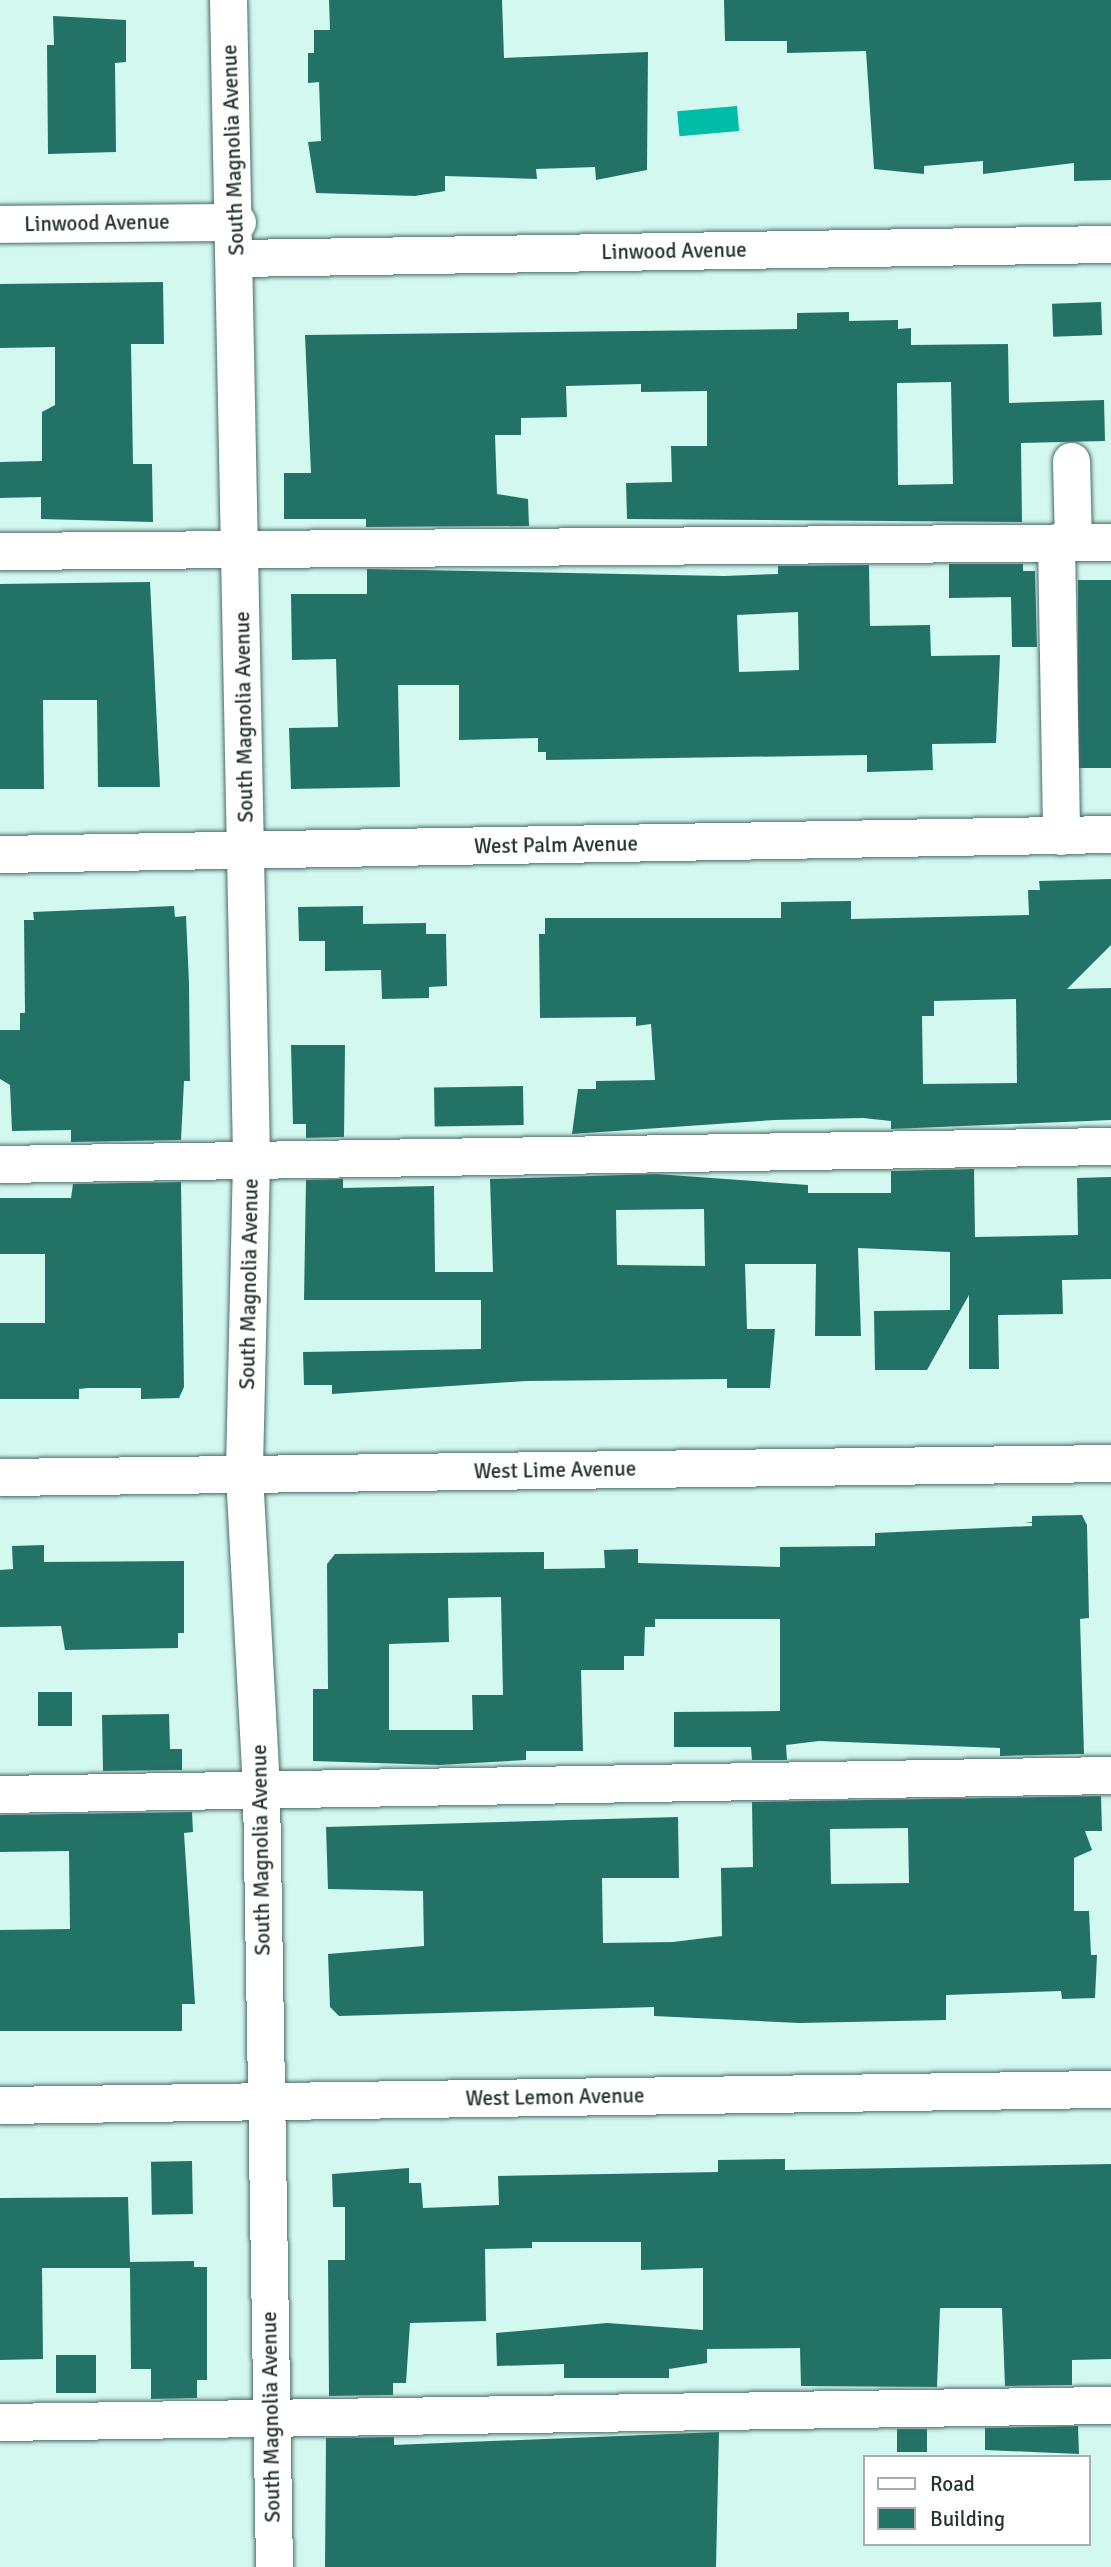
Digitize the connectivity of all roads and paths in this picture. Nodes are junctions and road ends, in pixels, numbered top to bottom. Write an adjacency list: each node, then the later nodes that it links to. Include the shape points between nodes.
1 (228, 0): 2 (street, South Magnolia Avenue)
2 (237, 222): 3 (street, Linwood Avenue); 5 (street, South Magnolia Avenue)
3 (0, 224)
4 (1111, 244): 5 (street, Linwood Avenue)
5 (237, 258): 9 (street, South Magnolia Avenue)
6 (1071, 461): 7 (street)
7 (1064, 542): 8 (street); 9 (street); 12 (street)
8 (1111, 542)
9 (242, 548): 10 (street); 13 (street, South Magnolia Avenue)
10 (0, 551)
11 (1111, 834): 12 (street, West Palm Avenue)
12 (1061, 836): 13 (street, West Palm Avenue)
13 (246, 850): 14 (street, West Palm Avenue); 16 (street, South Magnolia Avenue)
14 (0, 854)
15 (1111, 1146): 16 (street)
16 (251, 1160): 17 (street); 19 (street, South Magnolia Avenue)
17 (0, 1164)
18 (1111, 1464): 19 (street, West Lime Avenue)
19 (244, 1474): 20 (street, West Lime Avenue); 22 (street, South Magnolia Avenue)
20 (0, 1477)
21 (1111, 1775): 22 (street)
22 (261, 1790): 23 (street); 25 (street, South Magnolia Avenue)
23 (0, 1794)
24 (1111, 2089): 25 (street, West Lemon Avenue)
25 (266, 2101): 26 (street, West Lemon Avenue); 28 (street, South Magnolia Avenue)
26 (0, 2105)
27 (1111, 2405): 28 (street)
28 (271, 2418): 29 (street); 30 (street, South Magnolia Avenue)
29 (0, 2422)
30 (274, 2567)

